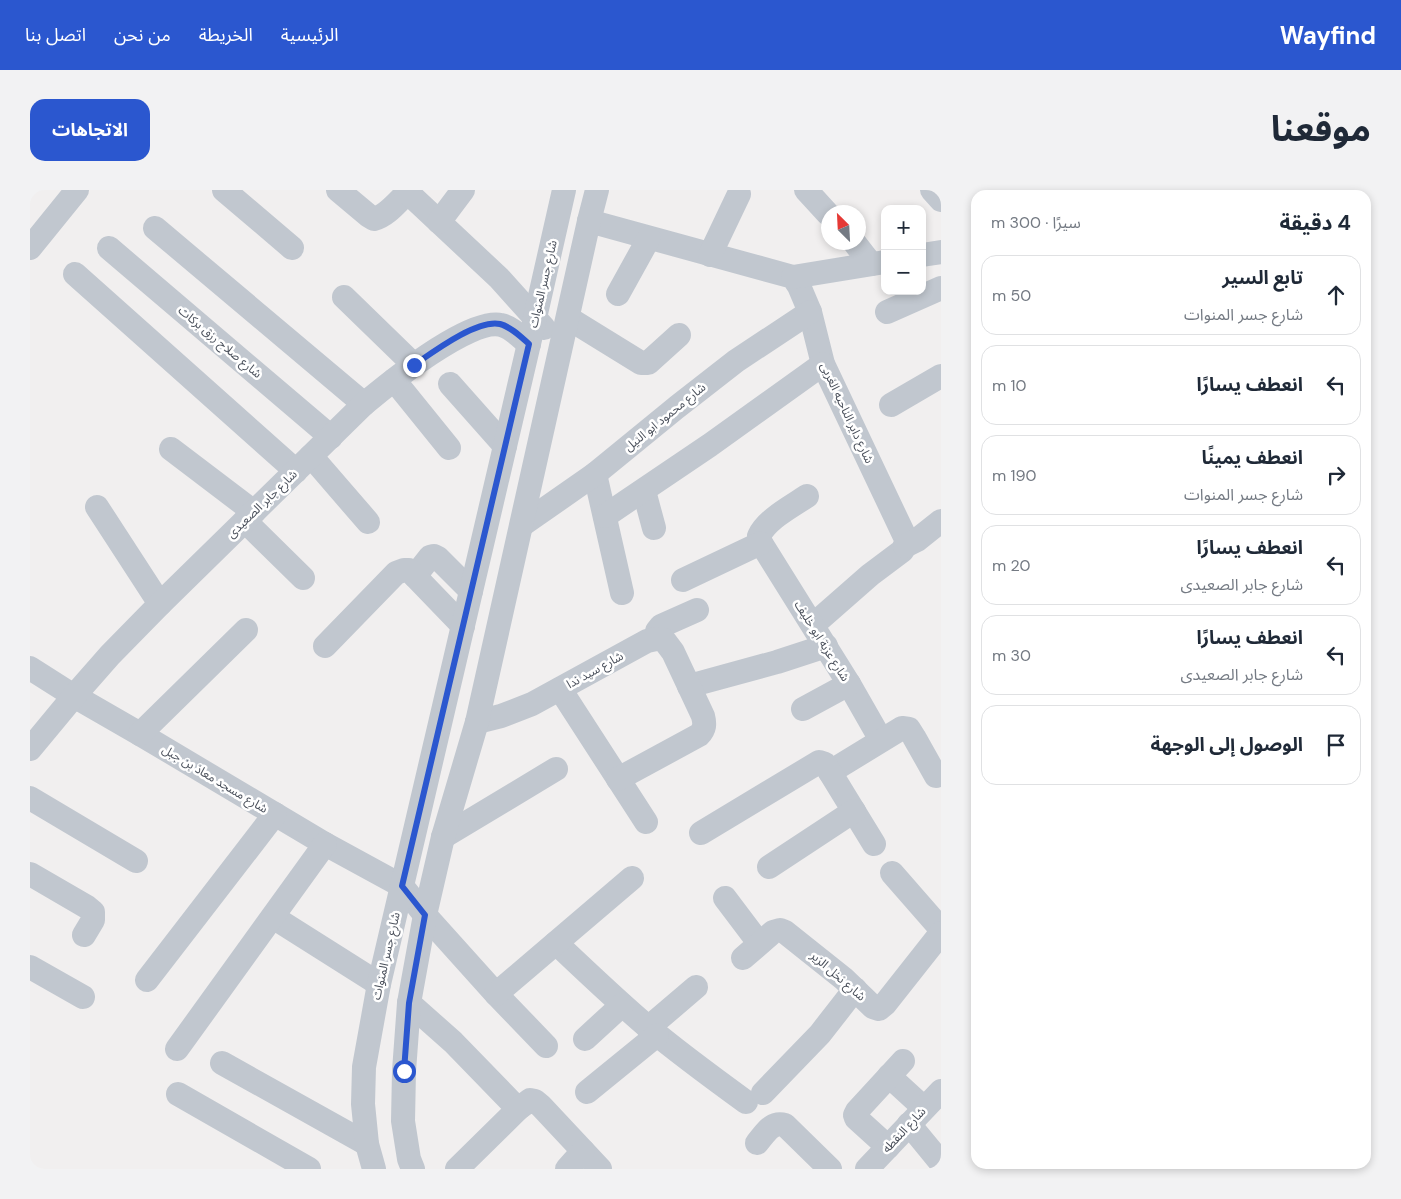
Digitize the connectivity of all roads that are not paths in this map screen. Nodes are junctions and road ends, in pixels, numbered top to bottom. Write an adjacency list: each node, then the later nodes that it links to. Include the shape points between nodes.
1 (77, 190): 17 (street)
2 (224, 190): 19 (street)
3 (338, 190): 9 (street, via 374,219 385,214)
4 (463, 190): 14 (street)
5 (564, 190): 32 (street, شارع جسر المنوات)
6 (597, 190): 13 (street)
7 (806, 190): 12 (street)
8 (932, 190): 11 (street)
9 (406, 191): 14 (street)
10 (739, 194): 23 (street)
11 (941, 200)
12 (821, 206)
13 (589, 221): 16 (street); 33 (street)
14 (439, 222): 32 (street, via 499,278)
15 (155, 228): 42 (street)
16 (649, 238): 23 (street); 28 (street)
17 (30, 248)
18 (109, 248): 44 (street, شارع صلاح رزق بركات)
19 (292, 248)
20 (863, 250): 24 (street)
21 (941, 252): 22 (street)
22 (926, 254)
23 (710, 255): 26 (street)
24 (878, 263): 26 (street)
25 (75, 274): 48 (street)
26 (793, 278): 30 (street, شارع داير الناحيه الغربى)
27 (941, 288): 31 (street)
28 (618, 294)
29 (344, 297): 38 (street)
30 (810, 312): 37 (street, شارع داير الناحيه الغربى); 49 (street, شارع محمود ابو النيل, via 736,361)
31 (887, 312)
32 (535, 318): 35 (street, شارع جسر المنوات); 36 (street)
33 (568, 318): 34 (street, via 641,363 648,363); 36 (street)
34 (679, 335)
35 (529, 344): 38 (street, شارع جابر الصعيدى, via 500,324 483,325 467,331); 45 (street, شارع جسر المنوات)
36 (561, 349): 56 (street)
37 (823, 364): 50 (street); 60 (street, شارع داير الناحيه الغربى, via 906,539)
38 (414, 365): 40 (street, شارع جابر الصعيدى)
39 (941, 376): 43 (street)
40 (394, 380): 42 (street, شارع جابر الصعيدى); 46 (street)
41 (450, 384): 45 (street)
42 (364, 404): 44 (street, شارع جابر الصعيدى)
43 (890, 405)
44 (331, 437): 48 (street, شارع جابر الصعيدى)
45 (505, 446): 64 (street, شارع جسر المنوات)
46 (448, 448)
47 (171, 449): 53 (street)
48 (304, 464): 53 (street, شارع جابر الصعيدى); 55 (street)
49 (595, 474): 54 (street); 56 (street, شارع محمود ابو النيل)
50 (644, 490): 54 (street); 58 (street)
51 (807, 496): 59 (street, via 769,522 759,536)
52 (97, 507): 66 (street)
53 (249, 516): 62 (street); 66 (street, شارع جابر الصعيدى)
54 (605, 516): 65 (street)
55 (368, 522)
56 (522, 525): 80 (street)
57 (940, 526): 60 (street)
58 (654, 528)
59 (761, 544): 63 (street); 68 (street, شارع عزبة ابو خليف)
60 (905, 546): 68 (street)
61 (415, 576): 64 (street, via 434,556); 69 (street); 72 (street, via 409,570 396,573)
62 (303, 578)
63 (683, 580)
64 (471, 591): 69 (street, شارع جسر المنوات)
65 (622, 593)
66 (160, 604): 78 (street, شارع جابر الصعيدى)
67 (697, 610): 71 (street, via 661,626)
68 (813, 625): 73 (street, شارع عزبة ابو خليف)
69 (463, 626): 101 (street, شارع جسر المنوات)
70 (246, 630): 81 (street)
71 (656, 639): 76 (street, via 668,644); 77 (street, شارع سيد ندا)
72 (325, 646)
73 (826, 646): 75 (street, شارع عزبة ابو خليف); 76 (street)
74 (30, 668): 78 (street, شارع مسجد معاذ بن جبل)
75 (849, 684): 79 (street); 82 (street, شارع عزبة ابو خليف)
76 (689, 686): 87 (street, via 703,716 703,731)
77 (560, 689): 80 (street, شارع سيد ندا, via 515,711); 87 (street)
78 (74, 696): 81 (street, شارع مسجد معاذ بن جبل); 83 (street, شارع جابر الصعيدى)
79 (803, 710)
80 (477, 722): 93 (street)
81 (140, 734): 90 (street, شارع مسجد معاذ بن جبل)
82 (881, 740): 85 (street); 86 (street, via 902,728 909,730)
83 (30, 750)
84 (556, 769): 93 (street)
85 (830, 772): 89 (street); 92 (street, via 825,764 812,764)
86 (936, 776)
87 (618, 779): 91 (street)
88 (30, 798): 96 (street)
89 (854, 811): 95 (street); 97 (street)
90 (275, 814): 94 (street, شارع مسجد معاذ بن جبل); 110 (street)
91 (646, 822)
92 (702, 833)
93 (443, 837): 103 (street)
94 (325, 844): 101 (street, شارع مسجد معاذ بن جبل); 104 (street)
95 (874, 844)
96 (136, 861)
97 (769, 867)
98 (892, 873): 105 (street)
99 (30, 874): 107 (street, via 93,912 93,920)
100 (632, 878): 108 (street)
101 (402, 886): 103 (street); 111 (street, شارع جسر المنوات)
102 (725, 898): 113 (street, شارع نخل الزير, via 751,950 780,930)
103 (425, 915): 114 (street); 116 (street)
104 (273, 917): 111 (street); 121 (street)
105 (941, 929)
106 (941, 933): 113 (street, شارع نخل الزير, via 882,1008 876,1009)
107 (84, 935)
108 (556, 943): 114 (street); 117 (street)
109 (30, 967): 115 (street)
110 (147, 980)
111 (379, 984): 129 (street, شارع جسر المنوات, via 364,1066)
112 (696, 987): 118 (street)
113 (855, 989): 118 (street, via 820,1034 755,1097 700,1068)
114 (496, 994): 120 (street)
115 (83, 997)
116 (409, 1003): 126 (street, via 453,1042); 135 (street, via 403,1122)
117 (622, 1005): 118 (street); 119 (street)
118 (653, 1031): 124 (street)
119 (585, 1039)
120 (546, 1046)
121 (178, 1049)
122 (222, 1064): 129 (street)
123 (941, 1091): 127 (street, شارع النقطه)
124 (587, 1092)
125 (178, 1094): 133 (street)
126 (518, 1109): 131 (street, via 530,1100 535,1101); 136 (street)
127 (917, 1116): 130 (street, شارع النقطه); 130 (street, via 896,1069 855,1115); 132 (street)
128 (757, 1143): 139 (street, via 772,1126 785,1125)
129 (367, 1144): 134 (street, شارع جسر المنوات)
130 (888, 1147): 140 (street, شارع النقطه)
131 (583, 1151): 137 (street); 138 (street)
132 (941, 1163)
133 (309, 1169)
134 (374, 1169)
135 (413, 1169)
136 (457, 1169)
137 (567, 1169)
138 (600, 1169)
139 (830, 1169)
140 (868, 1169)

